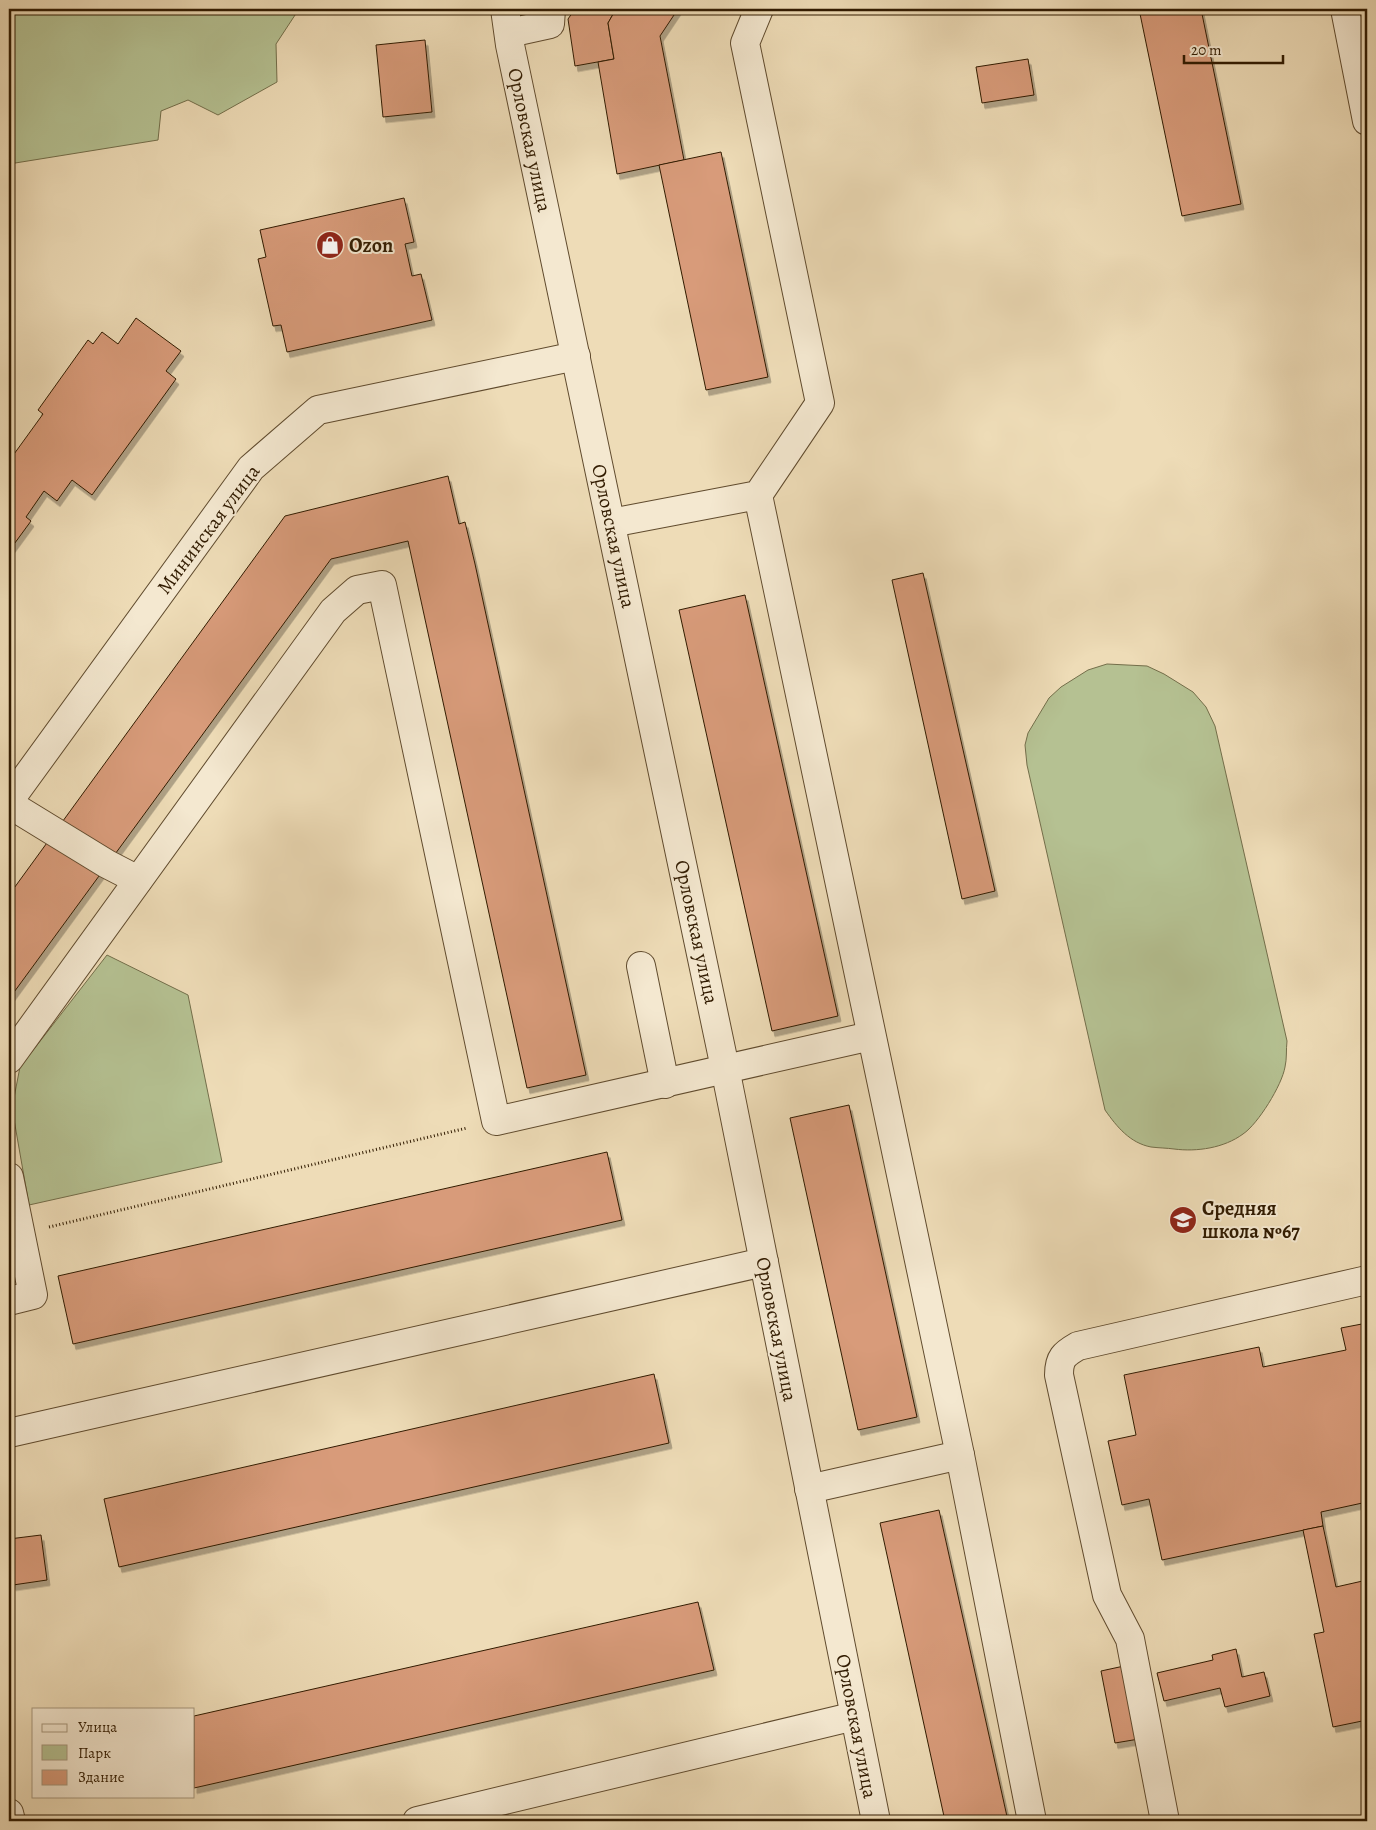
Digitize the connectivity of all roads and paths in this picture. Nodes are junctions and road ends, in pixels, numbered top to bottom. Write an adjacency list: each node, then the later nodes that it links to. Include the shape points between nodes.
1 (551, 9): 4 (street, via 550,24)
2 (759, 9): 7 (street, via 745,43 820,403)
3 (1345, 9): 5 (street)
4 (508, 29): 6 (street, Орловская улица)
5 (1367, 121)
6 (576, 356): 8 (street, Орловская улица); 9 (street, Мининская улица, via 318,410 251,468)
7 (758, 495): 8 (street); 12 (street)
8 (611, 523): 14 (street, Орловская улица)
9 (9, 802): 10 (street)
10 (138, 880): 13 (street); 16 (street, via 333,611 357,590 382,585)
11 (642, 966): 15 (street)
12 (871, 1036): 14 (street); 23 (street)
13 (9, 1059)
14 (725, 1068): 15 (street); 19 (street, Орловская улица)
15 (665, 1084): 16 (street)
16 (496, 1121): 18 (path)
17 (9, 1177): 18 (street)
18 (19, 1233): 21 (street, via 32,1295)
19 (764, 1262): 22 (street); 24 (street, Орловская улица)
20 (1367, 1280): 31 (street, via 1078,1346 1066,1353 1059,1363 1107,1595 1130,1639)
21 (9, 1301)
22 (9, 1433)
23 (960, 1456): 24 (street); 30 (street)
24 (809, 1489): 25 (street, Орловская улица)
25 (856, 1716): 28 (street); 29 (street, Орловская улица)
26 (9, 1813): 27 (street)
27 (10, 1821)
28 (417, 1821)
29 (876, 1821)
30 (1032, 1821)
31 (1165, 1821)

